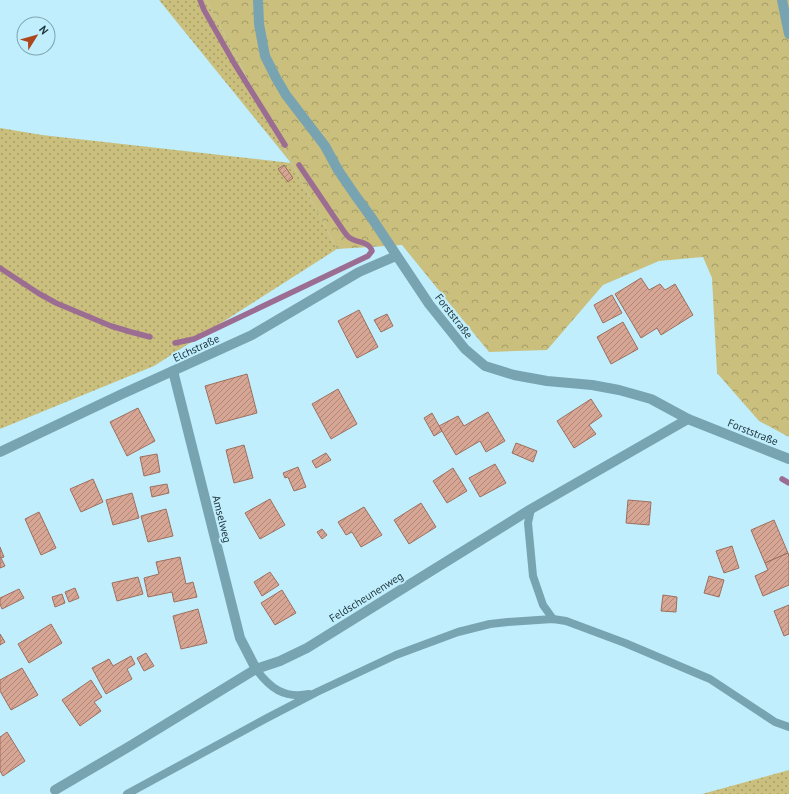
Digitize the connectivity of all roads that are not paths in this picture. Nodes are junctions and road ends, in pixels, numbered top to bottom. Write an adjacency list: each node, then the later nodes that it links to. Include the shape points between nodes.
1 (258, 0): 4 (street, Forststraße, via 265,56 276,78 325,146)
2 (782, 0): 3 (street)
3 (789, 34)
4 (396, 256): 5 (street, Elchstraße, via 359,272 252,335); 6 (street, Forststraße, via 464,349 485,366 547,381 619,390 651,399)
5 (173, 371): 7 (street, Elchstraße); 11 (street, Amselweg, via 240,638)
6 (688, 419): 8 (street, Forststraße); 9 (street, Feldscheunenweg)
7 (0, 452)
8 (789, 459)
9 (531, 509): 10 (lane, via 528,523 533,576 543,605); 11 (street, Feldscheunenweg, via 307,648)
10 (553, 619): 12 (lane, via 502,622 458,632 396,656); 13 (lane, via 566,621 625,643 710,679 775,722)
11 (256, 669): 12 (lane, via 263,680 278,691 292,695); 14 (street, Feldscheunenweg)
12 (317, 692): 15 (lane)
13 (789, 726)
14 (55, 792)
15 (127, 794)

